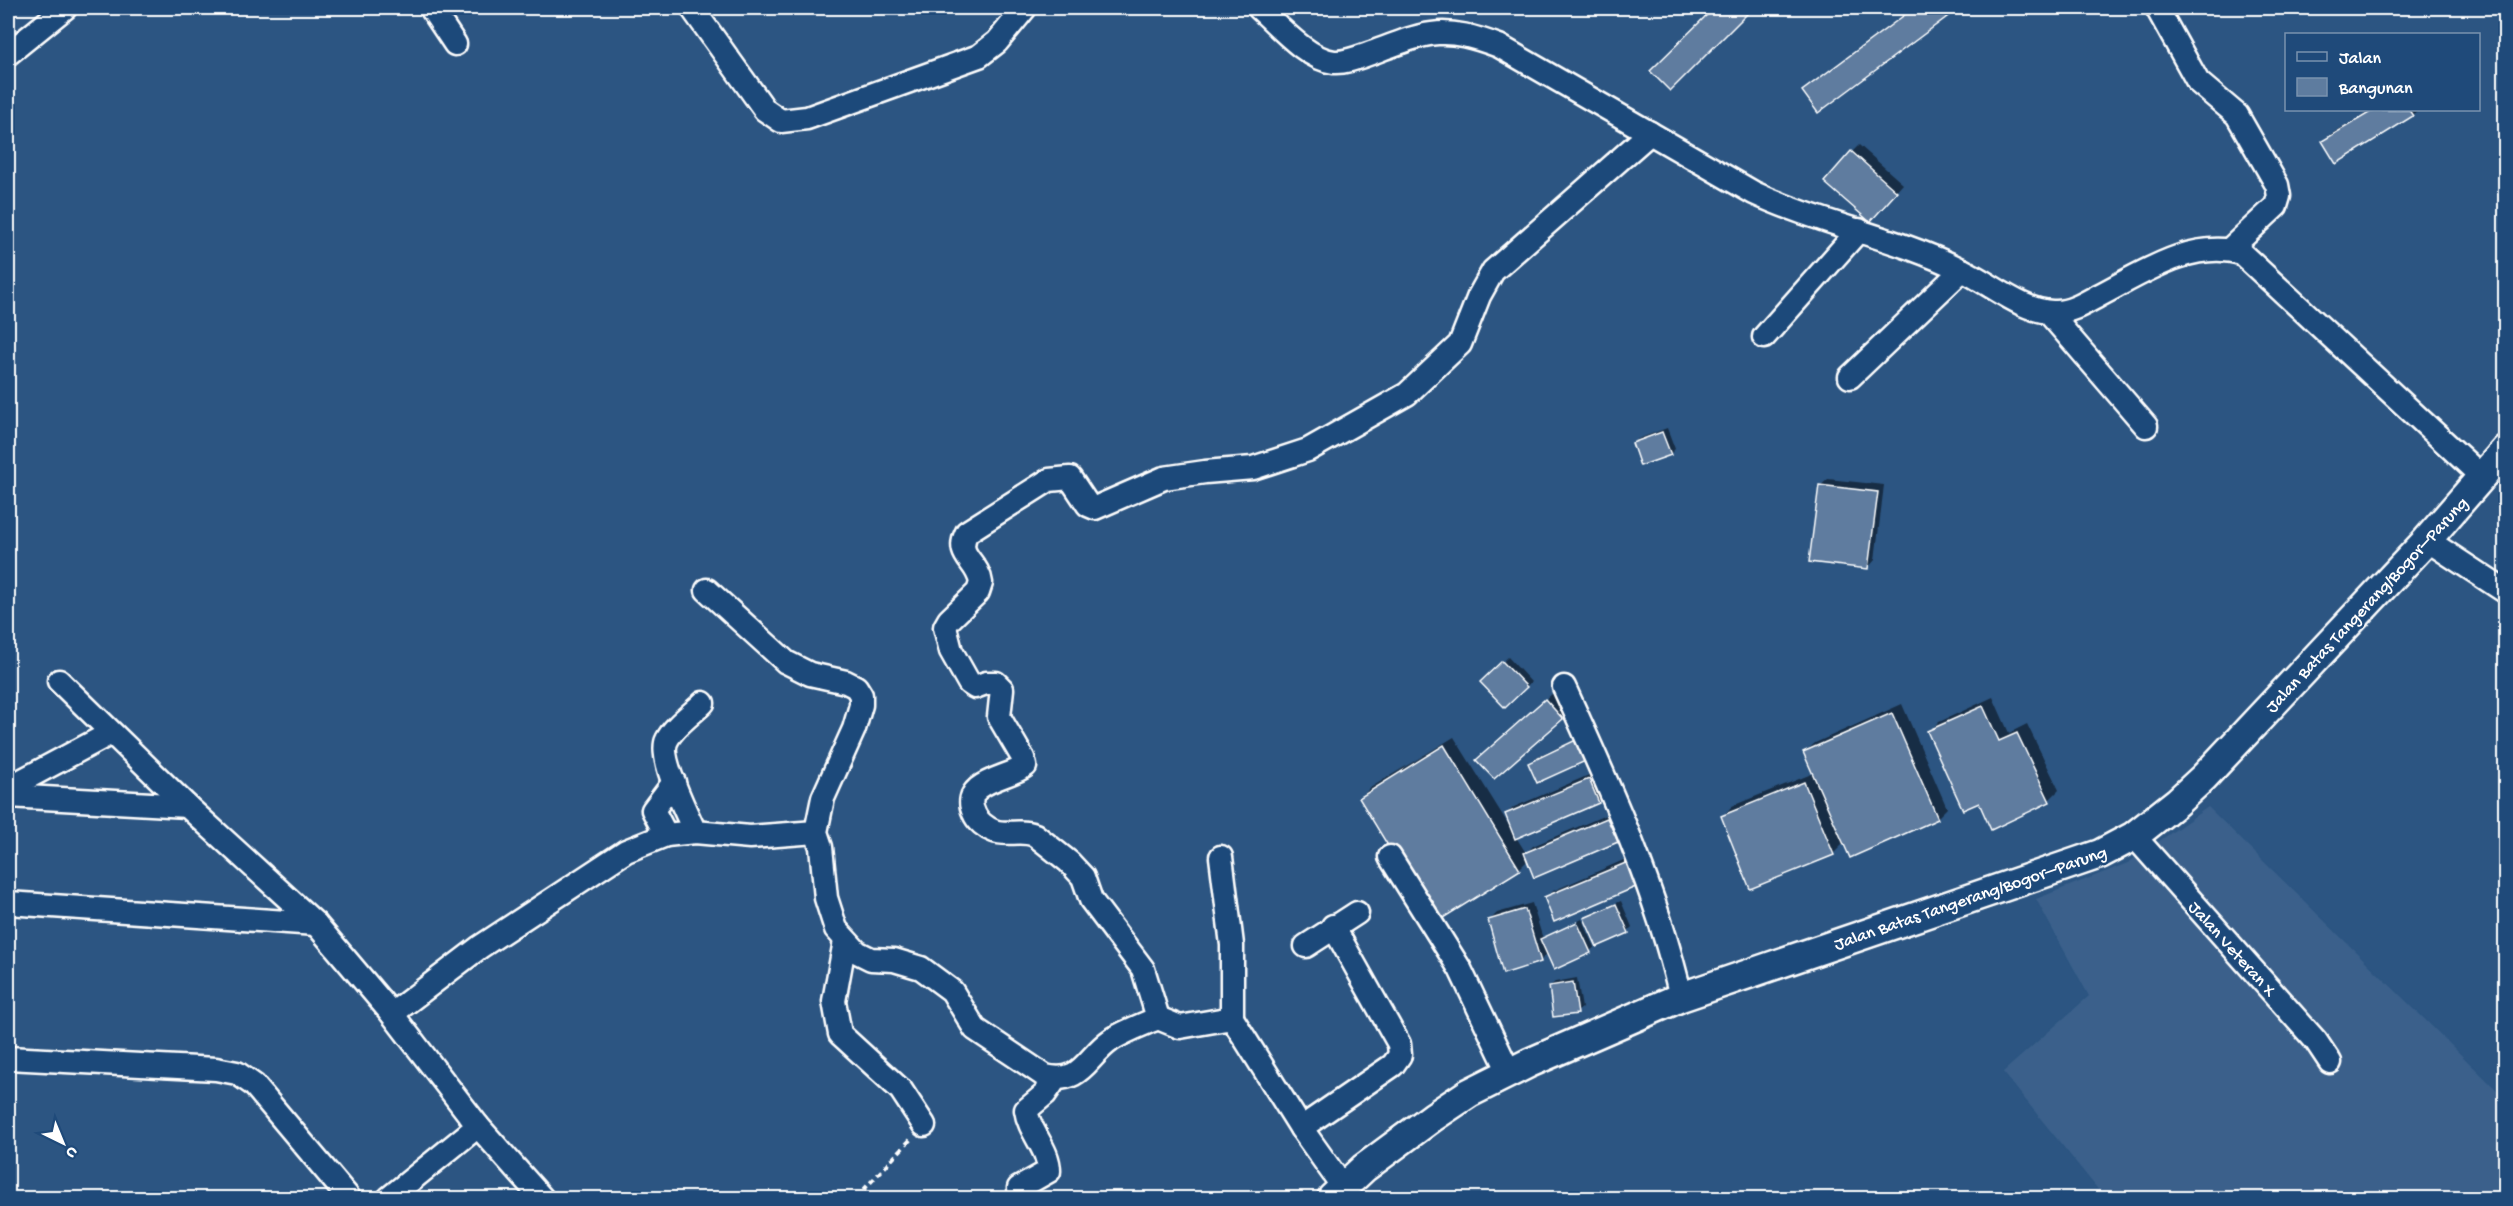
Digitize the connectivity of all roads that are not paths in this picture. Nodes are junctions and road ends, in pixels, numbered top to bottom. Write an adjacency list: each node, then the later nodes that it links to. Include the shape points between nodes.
1 (65, 8): 8 (street)
2 (431, 8): 7 (street)
3 (692, 8): 4 (street, via 765,110 781,121 807,118 979,56 997,42)
4 (1025, 8)
5 (1259, 8): 9 (street, via 1299,45 1334,62 1413,37 1441,32 1467,34 1499,46)
6 (2157, 8): 11 (street, via 2198,82 2237,115 2277,185 2276,206)
7 (455, 44)
8 (8, 54)
9 (1650, 133): 10 (street, via 1754,193 1793,211); 44 (street, via 1492,271 1460,344 1407,394 1308,450 1253,468 1164,478 1095,508 1088,505 1070,478 1049,480 967,532 962,542 965,555 981,583 978,592 949,620 945,627 947,642 969,683 975,687 996,683 1002,689 999,717 1025,766 983,785 973,797 972,810 991,830 1035,835 1079,873 1096,907 1143,969)
10 (1859, 230): 12 (street); 14 (street)
11 (2229, 250): 13 (street, via 2204,249 2165,262 2071,310); 18 (street, via 2251,260)
12 (1962, 270): 13 (street, via 2030,308); 15 (street)
13 (2048, 312): 16 (street)
14 (1764, 337)
15 (1850, 377)
16 (2146, 426)
17 (2505, 449): 18 (main road, Jalan Batas Tangerang/Bogor–Parung)
18 (2481, 477): 19 (main road, Jalan Batas Tangerang/Bogor–Parung)
19 (2427, 540): 21 (street); 33 (main road, Jalan Batas Tangerang/Bogor–Parung, via 2238,742 2177,802)
20 (707, 590): 31 (street, via 786,662 810,674 846,682 861,695 854,729 823,798)
21 (2505, 592)
22 (59, 681): 25 (street)
23 (1564, 687): 42 (street, via 1623,818 1657,906)
24 (704, 703): 26 (street, via 666,740)
25 (111, 733): 27 (street); 29 (street)
26 (674, 782): 30 (street); 32 (street, via 653,810)
27 (8, 788)
28 (8, 796): 29 (street)
29 (187, 806): 38 (street)
30 (695, 832): 31 (street, via 750,837); 32 (street)
31 (816, 832): 40 (street, via 826,898 836,929)
32 (666, 835): 43 (street, via 626,851 575,882)
33 (2134, 836): 42 (main road, Jalan Batas Tangerang/Bogor–Parung, via 2100,854); 47 (street, Jalan Veteran X, via 2316,1041)
34 (1221, 856): 45 (street, via 1232,945)
35 (1390, 857): 48 (street, via 1460,969)
36 (8, 903): 38 (street)
37 (1357, 913): 39 (street)
38 (316, 924): 43 (street)
39 (1333, 926): 41 (street); 52 (street, via 1399,1044 1400,1055 1393,1065)
40 (846, 941): 49 (street, via 871,958 921,968 952,991 975,1029 1039,1072); 50 (street, via 834,1001 840,1034 901,1090)
41 (1306, 946)
42 (1681, 998): 48 (main road, Jalan Batas Tangerang/Bogor–Parung)
43 (392, 1014): 51 (street)
44 (1158, 1018): 45 (street, via 1180,1027); 49 (street, via 1111,1040 1077,1073)
45 (1232, 1018): 52 (street)
46 (8, 1058): 55 (street, via 237,1073 254,1085)
47 (2330, 1062)
48 (1509, 1072): 54 (main road, Jalan Batas Tangerang/Bogor–Parung, via 1432,1117)
49 (1056, 1078): 53 (street, via 1045,1095 1026,1110 1046,1155 1049,1172)
50 (924, 1125)
51 (478, 1126): 56 (street); 57 (street)
52 (1301, 1128): 54 (street)
53 (1018, 1188)
54 (1337, 1193)
55 (349, 1198)
56 (389, 1198)
57 (542, 1198)

